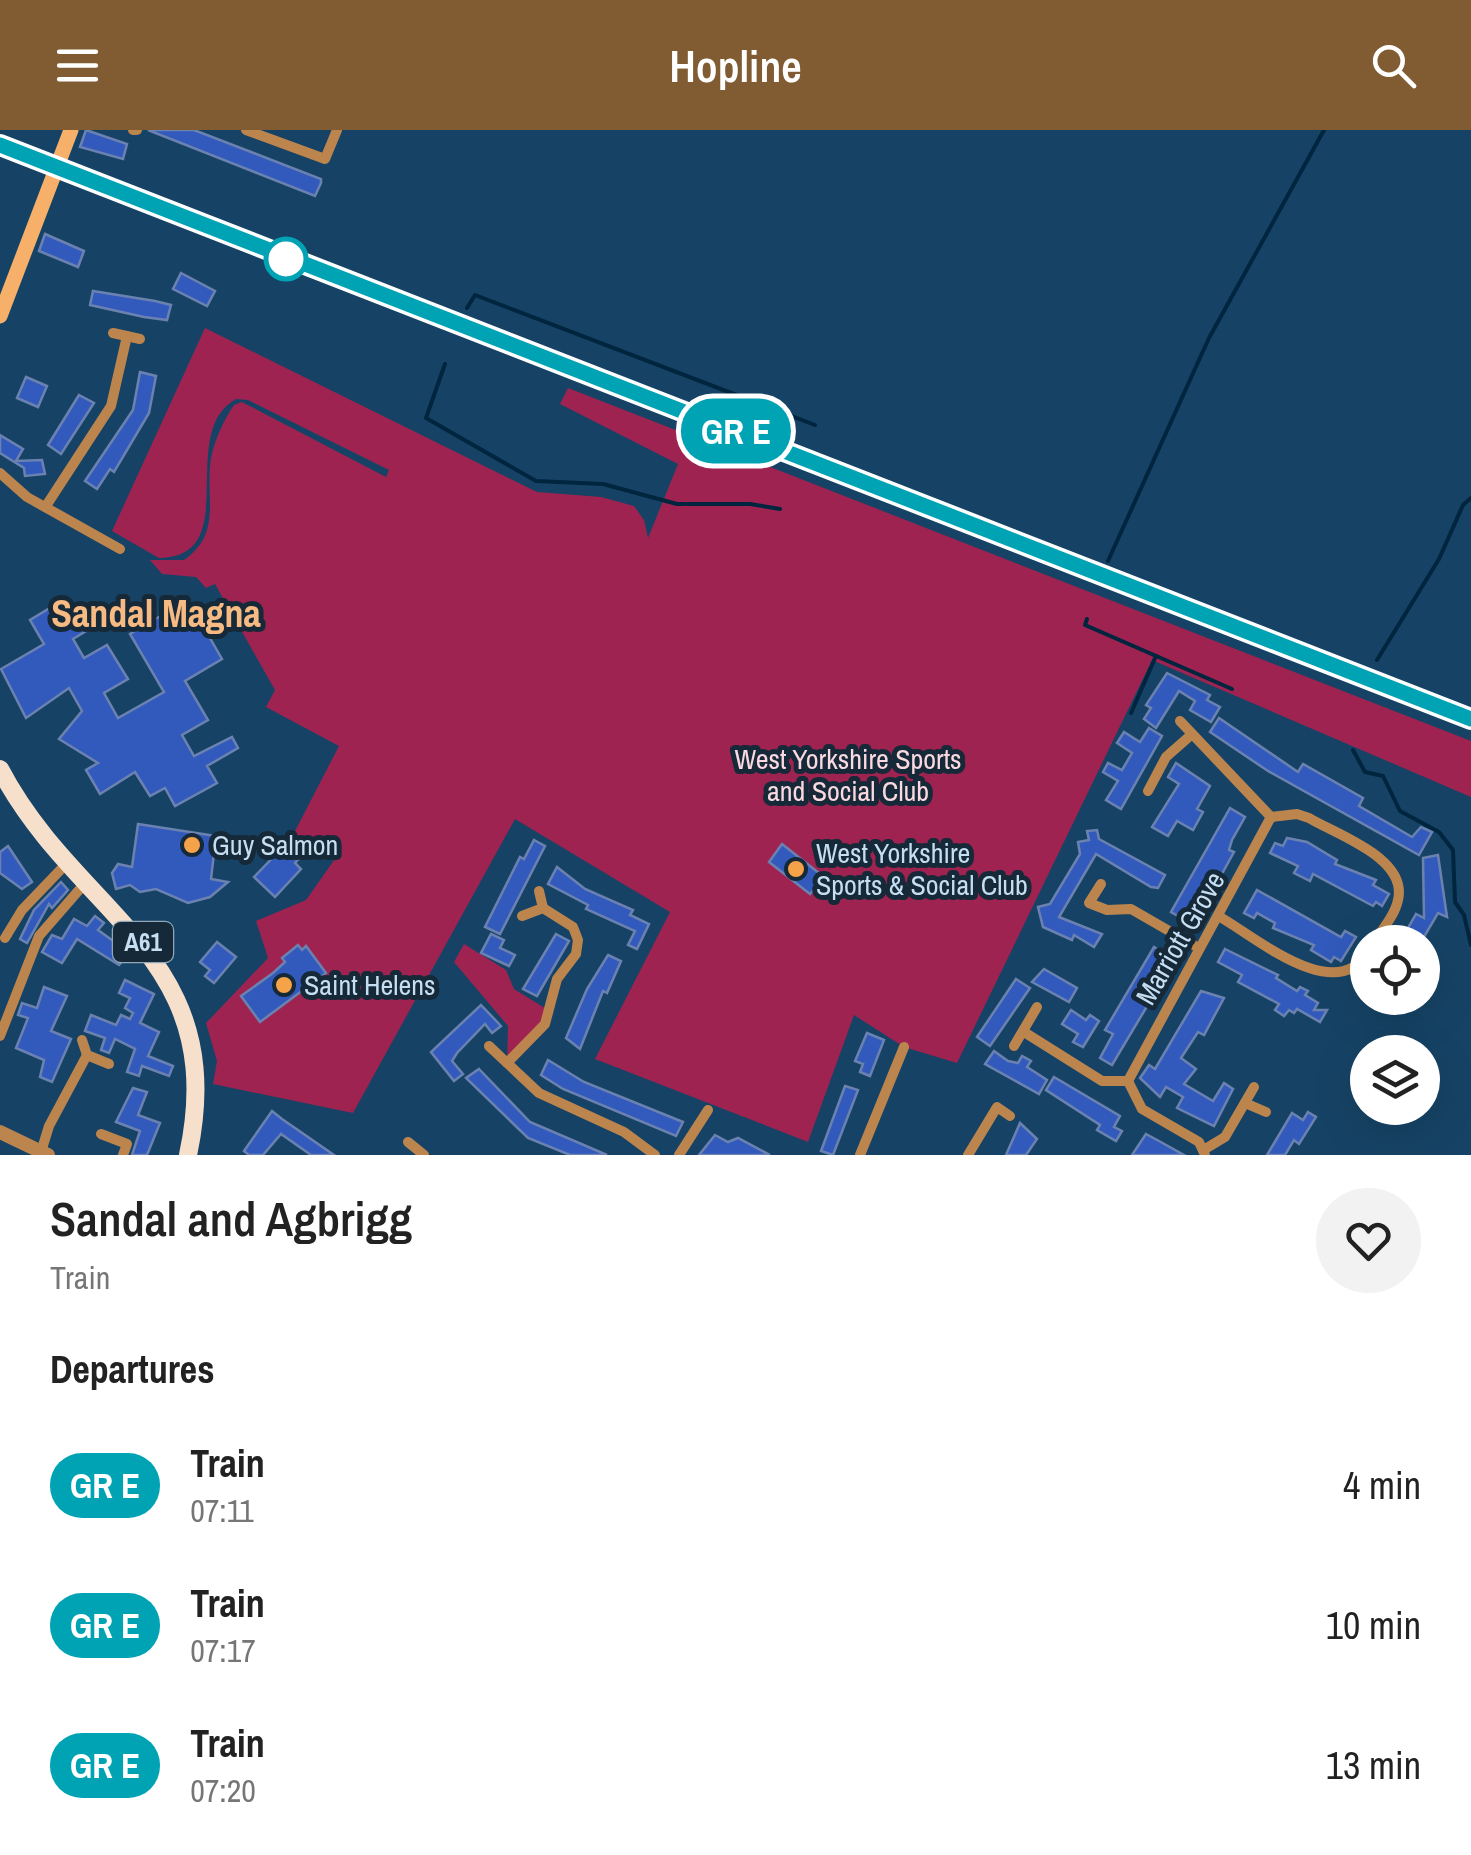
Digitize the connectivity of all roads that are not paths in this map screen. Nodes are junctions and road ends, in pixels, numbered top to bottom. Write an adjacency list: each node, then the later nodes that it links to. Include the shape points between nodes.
1 (71, 130): 4 (main road)
2 (246, 130): 3 (street, via 325,159)
3 (337, 130)
4 (0, 316)
5 (113, 333): 6 (street)
6 (128, 336): 7 (street); 9 (street, via 112,406)
7 (140, 338)
8 (0, 473): 9 (street)
9 (46, 506): 10 (street)
10 (120, 549)
11 (1180, 722): 12 (street)
12 (1191, 735): 14 (street, via 1166,756); 15 (street)
13 (0, 769): 16 (main road, A61)
14 (1148, 791)
15 (1271, 818): 22 (street, Marriott Grove); 23 (street, via 1308,818 1386,863 1398,882 1398,904)
16 (67, 863): 17 (main road, A61); 24 (street)
17 (86, 882): 29 (street, via 39,936); 50 (main road, A61, via 143,942 182,1007 196,1065)
18 (1101, 884): 25 (street, via 1089,903 1096,908 1131,909)
19 (539, 891): 20 (street)
20 (543, 908): 21 (street); 36 (street, via 573,927 576,954 557,979 545,1024)
21 (522, 916)
22 (1220, 917): 25 (street, Marriott Grove); 26 (street, via 1321,972)
23 (1385, 925)
24 (4, 938)
25 (1197, 946): 37 (street, Marriott Grove)
26 (1350, 967)
27 (1038, 1007): 28 (street)
28 (1024, 1032): 32 (street); 37 (street, via 1102,1081)
29 (0, 1036)
30 (82, 1040): 34 (street)
31 (489, 1046): 36 (street)
32 (1014, 1046)
33 (904, 1047): 53 (street)
34 (87, 1055): 35 (street); 47 (street, via 50,1126)
35 (109, 1064)
36 (507, 1064): 51 (street, via 539,1093 624,1132)
37 (1128, 1081): 46 (street, via 1142,1109)
38 (1254, 1087): 39 (street)
39 (1245, 1103): 41 (street); 46 (street, via 1225,1137)
40 (708, 1110): 52 (street)
41 (1266, 1112)
42 (1010, 1116): 54 (street, via 997,1107)
43 (0, 1132): 47 (street)
44 (101, 1134): 49 (street, via 128,1144)
45 (408, 1142): 48 (street)
46 (1205, 1152)
47 (45, 1154)
48 (428, 1154)
49 (124, 1155)
50 (188, 1155)
51 (656, 1155)
52 (679, 1155)
53 (860, 1155)
54 (968, 1155)

